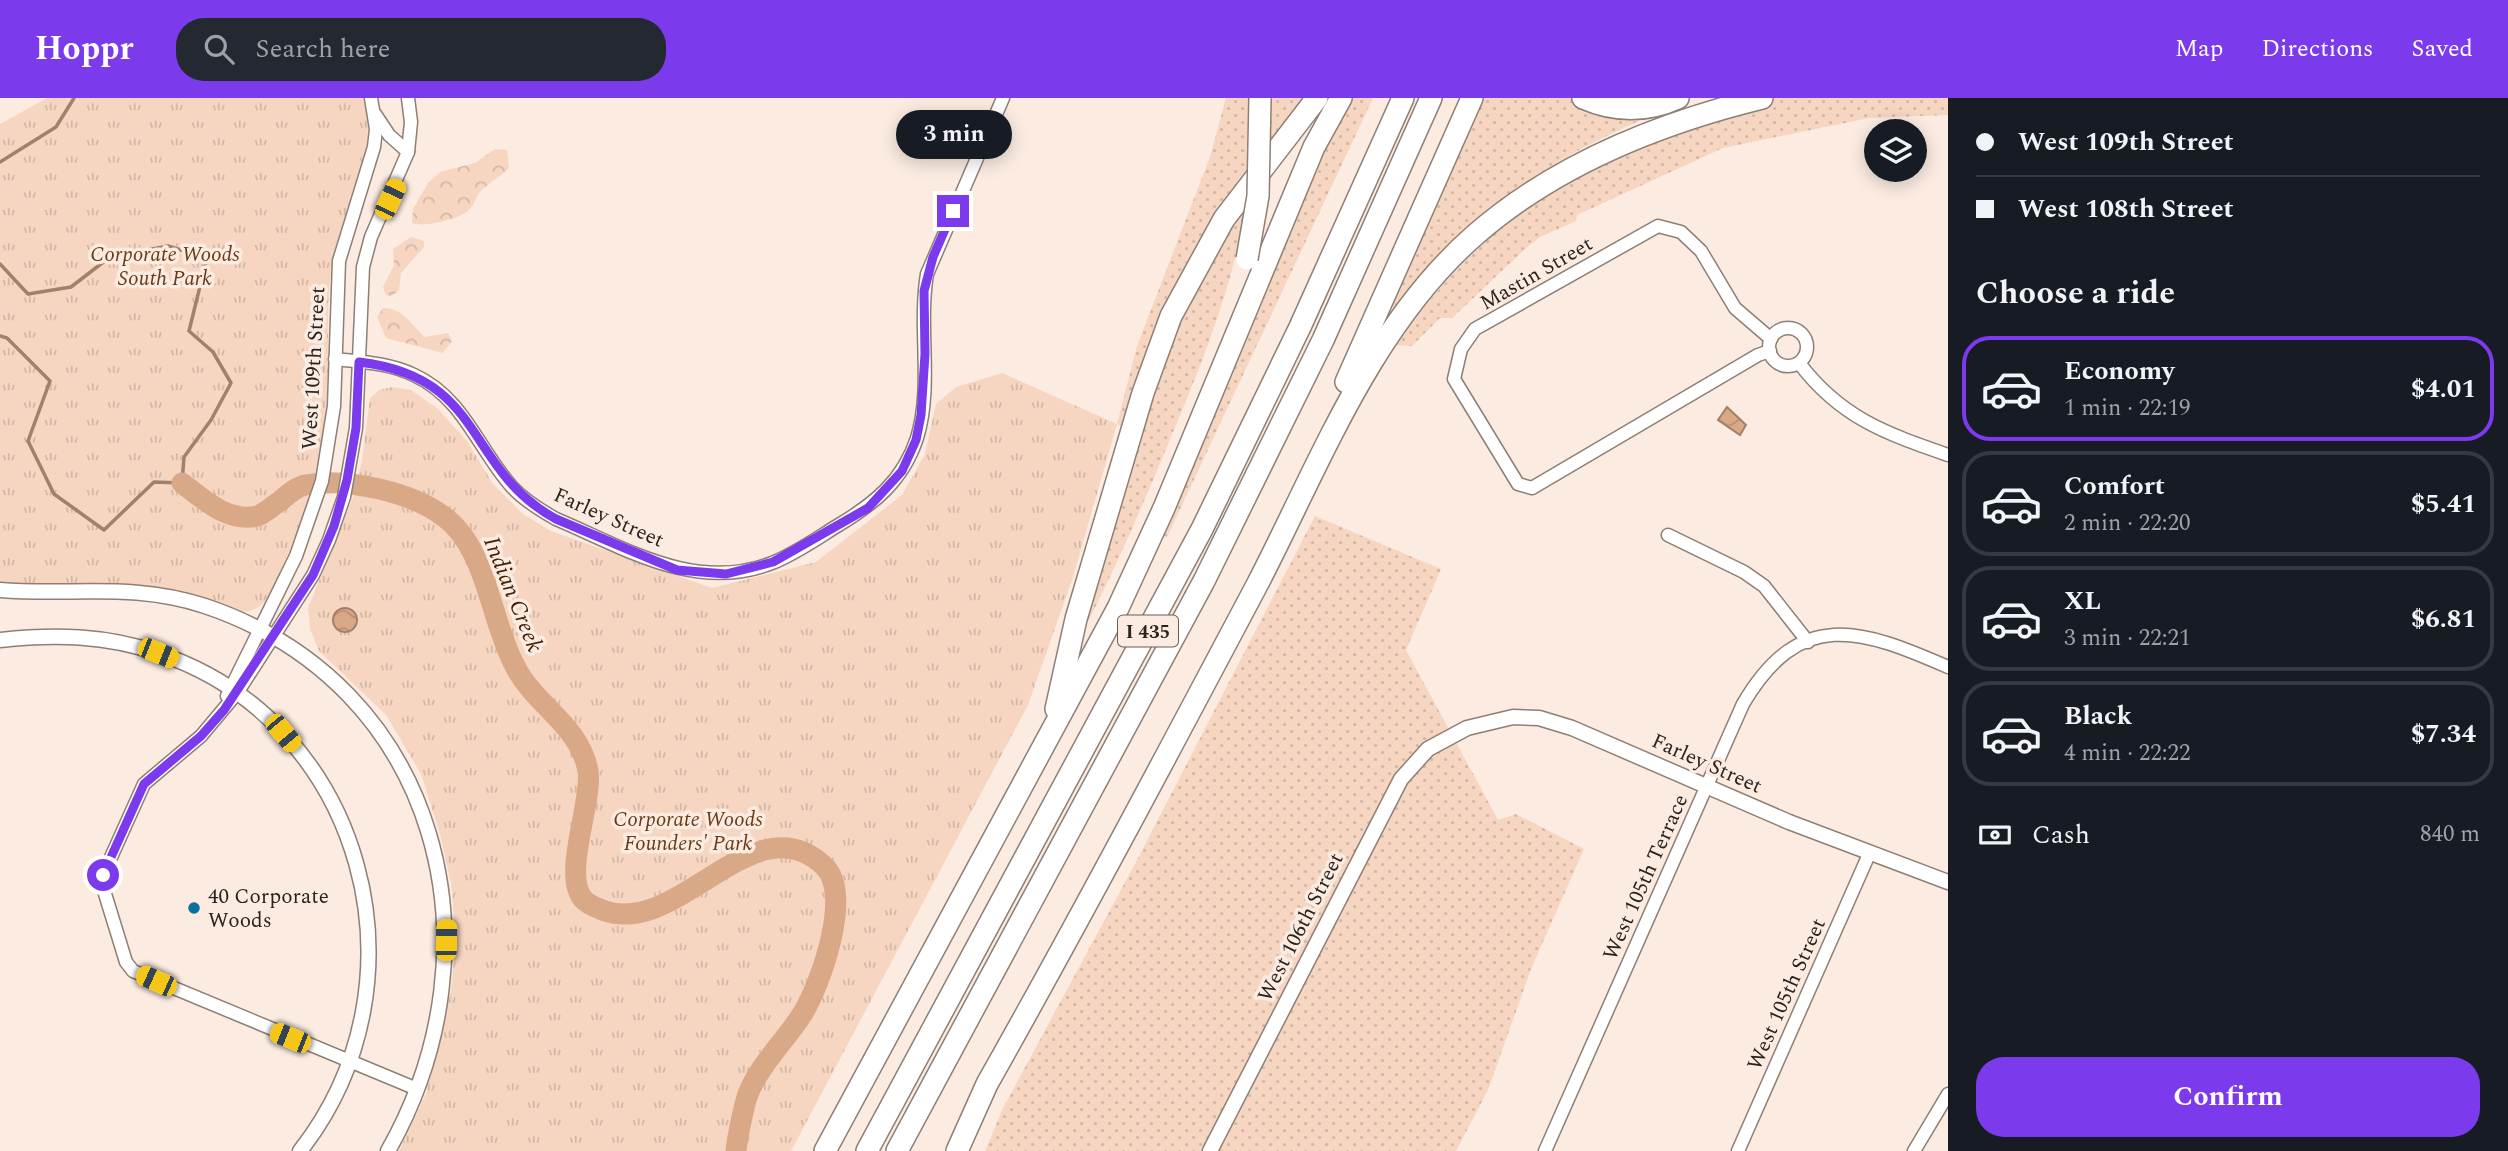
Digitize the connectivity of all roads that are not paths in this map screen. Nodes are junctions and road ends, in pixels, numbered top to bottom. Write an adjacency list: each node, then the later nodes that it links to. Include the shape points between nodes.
1 (371, 98): 13 (street, West 109th Street)
2 (408, 98): 14 (street, West 109th Street)
3 (1003, 98): 18 (street, Farley Street, via 927,274 921,415 902,471 868,508 773,562 726,574 677,570 540,510 511,486 464,415 438,389 406,372)
4 (1260, 98): 15 (highway, bridge)
5 (1317, 98): 29 (highway, via 1224,219 1171,316 1143,393 1076,619)
6 (1341, 98): 15 (highway)
7 (1403, 98): 42 (highway, I 435, via 1202,529)
8 (1430, 98): 38 (highway, I 435, via 1323,340 1227,535)
9 (1472, 98): 21 (highway, via 1330,418)
10 (1583, 98): 11 (highway, via 1604,106 1638,109)
11 (1678, 98)
12 (1762, 98): 21 (highway, via 1636,138 1549,182 1475,234 1420,292 1383,344)
13 (375, 114): 14 (street); 17 (street, West 109th Street, via 371,165 339,261)
14 (408, 152): 18 (street, West 109th Street, via 363,267)
15 (1254, 266): 29 (highway, via 1239,325 1141,560)
16 (1770, 345): 16 (street, Mastin Street, via 1735,308 1701,251 1681,232 1658,226 1475,329 1461,349 1454,379 1518,484 1532,488); 19 (street, via 1782,365); 19 (street, via 1780,330 1799,331 1807,347)
17 (335, 359): 18 (street, Farley Street); 24 (street, West 109th Street, via 334,406 322,481)
18 (359, 362): 24 (street, West 109th Street, via 346,488 329,540 313,575)
19 (1799, 363): 20 (street, via 1820,390 1844,410 1890,434)
20 (1948, 455)
21 (1318, 464): 35 (highway)
22 (1668, 535): 26 (street, via 1764,586)
23 (0, 590): 24 (street, via 149,593 202,605)
24 (267, 633): 28 (street, West 109th Street); 36 (street, via 324,673 362,712 407,779 428,831 443,891 446,957 436,1024)
25 (0, 640): 28 (street, via 72,636 128,644 185,663)
26 (1808, 642): 27 (street, West 105th Terrace, via 1843,634 1867,636); 31 (street, West 105th Terrace, via 1781,656 1757,680)
27 (1948, 667)
28 (233, 690): 34 (street, via 269,719 305,759 338,811 358,865 368,918 369,976); 34 (street, West 109th Street, via 224,710 201,736 144,784 102,884 133,971)
29 (1051, 734): 41 (highway)
30 (1446, 737): 31 (street, Farley Street, via 1488,721 1539,719 1572,727); 47 (street, West 106th Street, via 1416,760 1387,803)
31 (1707, 786): 32 (street, Farley Street); 48 (street, West 105th Terrace)
32 (1870, 852): 33 (street, Farley Street); 49 (street, West 105th Street)
33 (1948, 882)
34 (350, 1062): 36 (street, West 109th Street); 39 (street, via 321,1121)
35 (987, 1084): 45 (highway, via 960,1115); 46 (highway)
36 (417, 1089): 40 (street)
37 (1948, 1094): 50 (street)
38 (915, 1117): 43 (highway, I 435); 44 (highway)
39 (300, 1151)
40 (388, 1151)
41 (825, 1151)
42 (867, 1151)
43 (897, 1151)
44 (905, 1151)
45 (944, 1151)
46 (957, 1151)
47 (1210, 1151)
48 (1545, 1151)
49 (1738, 1151)
50 (1914, 1151)

